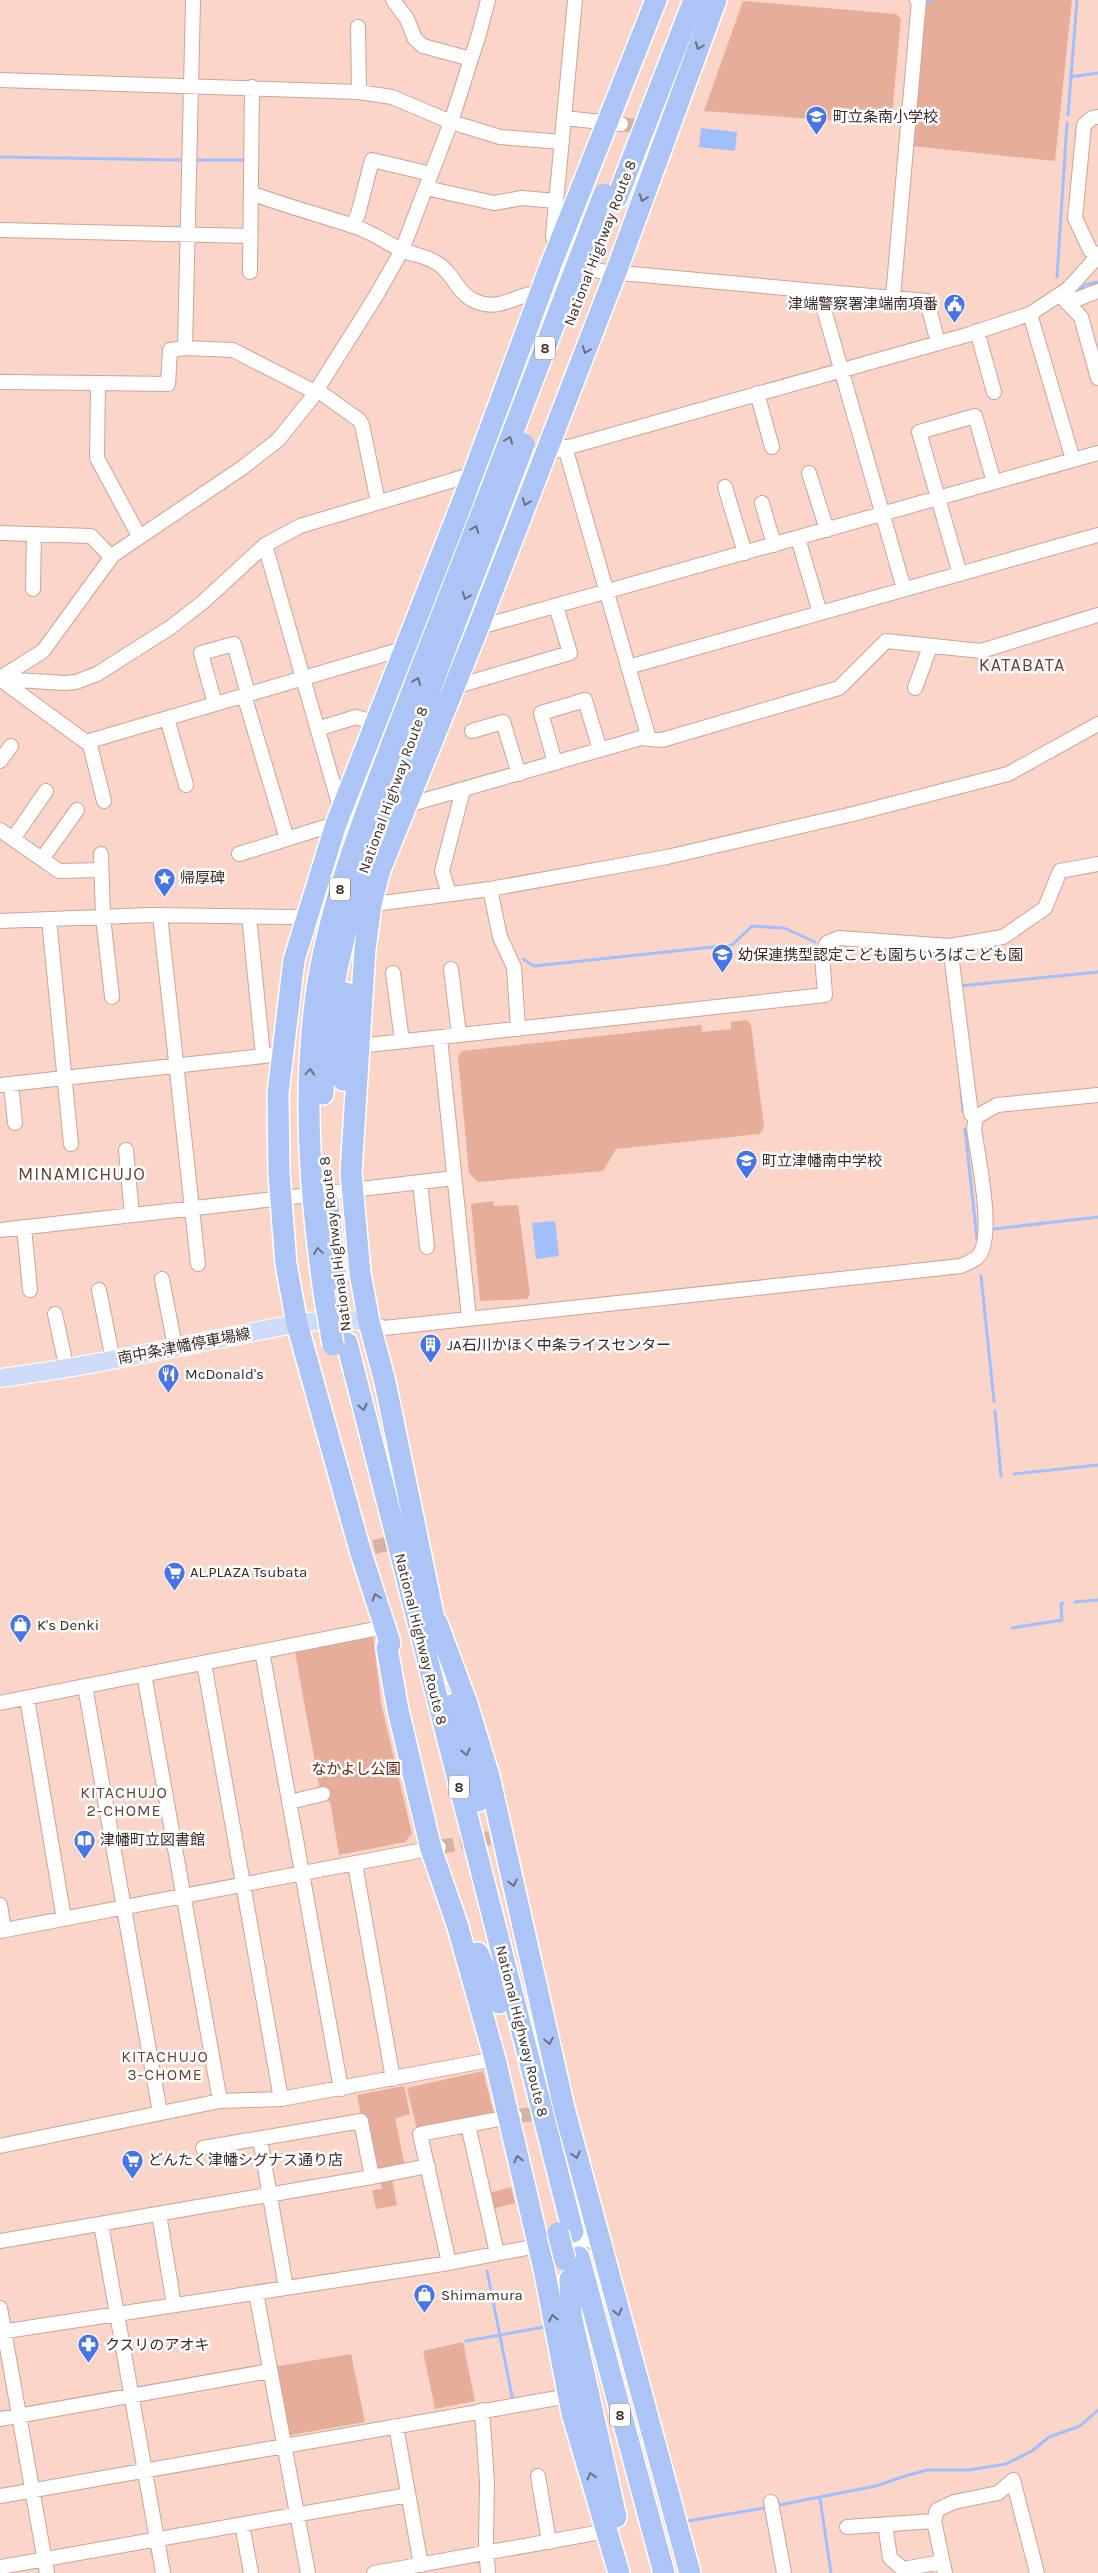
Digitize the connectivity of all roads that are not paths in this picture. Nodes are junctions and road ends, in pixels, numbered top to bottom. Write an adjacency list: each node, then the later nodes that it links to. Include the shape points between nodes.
1 (193, 0): 13 (street)
2 (393, 0): 11 (street, via 422,46)
3 (488, 0): 11 (street)
4 (575, 0): 17 (street)
5 (656, 0): 19 (highway)
6 (678, 0): 24 (highway, National Highway Route 8 / 8)
7 (694, 0): 24 (highway, National Highway Route 8 / 8)
8 (716, 0): 33 (highway, one-way to 33)
9 (917, 0): 38 (street)
10 (358, 27): 15 (street)
11 (471, 59): 18 (street)
12 (0, 80): 13 (street)
13 (190, 85): 14 (street); 28 (street)
14 (252, 87): 15 (street); 23 (street)
15 (359, 92): 18 (street, via 392,97)
16 (1098, 117): 31 (street, via 1084,125 1075,218 1090,250)
17 (564, 118): 19 (street); 20 (street)
18 (451, 122): 20 (street, via 500,137); 21 (street)
19 (615, 123): 32 (highway)
20 (562, 142): 25 (street)
21 (431, 174): 22 (street); 26 (street, via 372,160)
22 (426, 188): 25 (street, via 494,203 522,198); 30 (street)
23 (251, 193): 26 (street); 29 (street)
24 (610, 196): 61 (highway, National Highway Route 8 / 8, bridge)
25 (556, 201): 32 (street, via 553,235)
26 (352, 226): 30 (street)
27 (0, 230): 28 (street)
28 (188, 235): 29 (street); 43 (street)
29 (250, 236): 34 (street)
30 (402, 250): 37 (street, via 438,263 452,276 461,291 475,301 491,304 511,302 530,292); 48 (street)
31 (1098, 256): 39 (street)
32 (558, 263): 37 (highway)
33 (608, 271): 36 (street); 52 (highway, one-way to 52)
34 (250, 272)
35 (1098, 291): 39 (street)
36 (822, 292): 38 (street); 44 (street, via 821,299)
37 (540, 293): 56 (highway)
38 (893, 297): 42 (street, via 927,301)
39 (1064, 299): 40 (street); 45 (street, via 1081,317)
40 (1030, 314): 41 (street); 54 (street)
41 (977, 331): 42 (street); 49 (street)
42 (938, 343): 44 (street)
43 (185, 348): 47 (street, via 170,350 168,384); 48 (street, via 233,350)
44 (840, 370): 50 (street); 63 (street)
45 (1098, 378)
46 (0, 382): 47 (street)
47 (98, 383): 68 (street, via 97,458)
48 (316, 391): 60 (street, via 362,425); 68 (street, via 278,440 225,482)
49 (994, 392)
50 (757, 393): 51 (street); 52 (street)
51 (772, 447)
52 (555, 450): 56 (street); 77 (street); 81 (highway, one-way to 81)
53 (1098, 453): 54 (street)
54 (1072, 460): 57 (street)
55 (809, 473): 64 (street)
56 (473, 475): 60 (street); 82 (highway)
57 (994, 482): 59 (street); 59 (street, via 975,416 919,432)
58 (725, 487): 72 (street)
59 (938, 498): 63 (street); 74 (street)
60 (378, 502): 70 (street, via 300,526)
61 (494, 502): 91 (highway, National Highway Route 8 / 8, one-way to 61); 109 (highway, National Highway Route 8 / 8, one-way to 109)
62 (762, 503): 71 (street)
63 (881, 514): 64 (street); 76 (street)
64 (827, 530): 69 (street)
65 (0, 533): 66 (street)
66 (34, 534): 73 (street, via 91,536); 75 (street)
67 (1098, 535): 74 (street)
68 (139, 536): 73 (street)
69 (798, 538): 71 (street); 79 (street)
70 (265, 545): 85 (street, via 188,615 97,674 65,682); 86 (street)
71 (774, 545): 72 (street)
72 (745, 553): 77 (street)
73 (111, 558): 85 (street, via 43,651)
74 (960, 574): 76 (street)
75 (33, 589)
76 (904, 590): 79 (street)
77 (605, 592): 78 (street); 84 (street)
78 (556, 606): 81 (street); 87 (street, via 570,653)
79 (820, 613): 84 (street)
80 (1098, 615): 83 (street, via 981,651)
81 (472, 630): 87 (highway)
82 (410, 647): 86 (street); 93 (highway)
83 (930, 647): 88 (street); 97 (street, via 886,642 839,688 662,740)
84 (628, 667): 97 (street)
85 (0, 678): 98 (street, via 86,742)
86 (303, 678): 89 (street); 95 (street)
87 (454, 686): 109 (highway)
88 (915, 688)
89 (246, 695): 90 (street); 90 (street, via 234,644 201,653); 113 (street)
90 (215, 704): 92 (street)
91 (403, 714): 149 (highway, 8, via 393,725 352,831 309,961 302,992 288,1146); 159 (highway, National Highway Route 8 / 8, one-way to 91, via 317,1243 309,1141 309,1086 317,988 341,886)
92 (167, 718): 98 (street); 104 (street)
93 (376, 723): 95 (street, via 356,717); 110 (highway)
94 (1098, 724): 119 (street, via 1008,774 667,857)
95 (317, 729): 110 (street)
96 (472, 731): 103 (street, via 503,722)
97 (649, 739): 100 (street, via 641,738)
98 (89, 741): 107 (street)
99 (10, 746): 101 (street)
100 (600, 750): 102 (street); 102 (street, via 585,700 550,710 541,713)
101 (0, 762)
102 (555, 763): 103 (street)
103 (519, 774): 105 (street)
104 (186, 785)
105 (463, 790): 109 (street); 120 (street, via 442,871)
106 (46, 791): 112 (street)
107 (104, 800)
108 (77, 810): 116 (street)
109 (394, 811): 121 (highway); 148 (highway, 8, via 382,837 354,929 344,1018 342,1112); 159 (highway, National Highway Route 8 / 8, via 352,903 336,968 327,1034 323,1139)
110 (342, 818): 113 (street); 122 (highway)
111 (0, 830): 112 (street)
112 (13, 839): 116 (street)
113 (287, 839): 115 (street)
114 (101, 854): 118 (street)
115 (239, 854)
116 (42, 859): 118 (street, via 59,870)
117 (1098, 864): 128 (street, via 1060,872 1045,908 1003,937)
118 (100, 870): 125 (street)
119 (490, 889): 120 (street); 132 (street, via 500,937 514,967)
120 (449, 894): 121 (street)
121 (369, 905): 136 (highway)
122 (313, 913): 124 (street, via 294,917); 137 (highway, via 294,960)
123 (160, 915): 124 (street); 125 (street); 138 (street)
124 (249, 916): 137 (street)
125 (103, 917): 126 (street); 131 (street)
126 (49, 919): 127 (street); 139 (street)
127 (0, 921)
128 (950, 946): 132 (street, via 838,938 828,943 822,955 825,994); 142 (street, via 971,1114)
129 (451, 969): 133 (street)
130 (393, 973): 135 (street)
131 (112, 997)
132 (518, 1029): 133 (street)
133 (459, 1035): 134 (street)
134 (440, 1038): 135 (street); 146 (street)
135 (402, 1042): 136 (street)
136 (359, 1046): 148 (highway)
137 (272, 1055): 138 (street); 149 (highway, via 278,1101 279,1174)
138 (175, 1066): 139 (street); 150 (street)
139 (64, 1078): 140 (street); 144 (street)
140 (6, 1084): 143 (street)
141 (1098, 1095): 142 (street, via 997,1105)
142 (976, 1117): 161 (street, via 974,1129 986,1224 984,1245 979,1256 961,1266)
143 (15, 1122)
144 (71, 1144)
145 (126, 1150): 151 (street)
146 (454, 1178): 147 (street); 161 (street)
147 (420, 1182): 148 (street); 154 (street)
148 (347, 1185): 162 (highway)
149 (288, 1193): 150 (street); 163 (highway, via 286,1264)
150 (190, 1208): 151 (street); 155 (street)
151 (132, 1215): 152 (street)
152 (24, 1227): 153 (street); 157 (street)
153 (0, 1230)
154 (427, 1247)
155 (198, 1264)
156 (162, 1279): 165 (street)
157 (30, 1290)
158 (99, 1290): 166 (street)
159 (332, 1299): 164 (highway, National Highway Route 8 / 8, bridge)
160 (56, 1314): 167 (street)
161 (469, 1318): 162 (street, via 384,1328)
162 (369, 1322): 163 (main road, 南中条津幡停車場線); 169 (highway, via 385,1382 411,1538)
163 (297, 1324): 165 (main road, 南中条津幡停車場線); 170 (highway, one-way to 163, via 367,1548)
164 (340, 1344): 188 (highway, National Highway Route 8 / 8, via 365,1477); 194 (highway, National Highway Route 8 / 8, one-way to 194)
165 (175, 1347): 166 (main road, 南中条津幡停車場線)
166 (113, 1360): 167 (main road, 南中条津幡停車場線)
167 (67, 1370): 168 (main road, 南中条津幡停車場線)
168 (0, 1378)
169 (434, 1619): 194 (highway, one-way to 194, via 483,1823 504,1930 539,2070); 194 (highway, one-way to 194, via 478,1738 496,1836 531,1986)
170 (388, 1635): 171 (street); 179 (highway, via 387,1648 398,1710); 188 (highway, 8, via 426,1784 482,1964)
171 (262, 1652): 172 (street); 178 (street)
172 (204, 1663): 173 (street); 182 (street)
173 (144, 1674): 174 (street); 183 (street)
174 (85, 1686): 175 (street); 185 (street)
175 (27, 1698): 176 (street); 186 (street)
176 (0, 1703)
177 (323, 1794): 178 (street)
178 (290, 1802): 181 (street)
179 (436, 1848): 180 (street); 188 (highway)
180 (355, 1864): 181 (street); 190 (street)
181 (301, 1874): 182 (street); 191 (street)
182 (243, 1885): 183 (street); 192 (street)
183 (184, 1896): 185 (street); 193 (street)
184 (0, 1905): 187 (street)
185 (124, 1907): 186 (street); 195 (street)
186 (64, 1919): 187 (street)
187 (2, 1930)
188 (488, 1999): 189 (highway); 206 (highway, National Highway Route 8 / 8)
189 (495, 2059): 190 (street); 196 (highway)
190 (392, 2079): 191 (street)
191 (341, 2089): 192 (street)
192 (281, 2099): 193 (street)
193 (220, 2100): 195 (street)
194 (553, 2111): 206 (highway, National Highway Route 8 / 8); 208 (highway, one-way to 208)
195 (160, 2113): 199 (street)
196 (514, 2117): 197 (street); 209 (highway, one-way to 196)
197 (468, 2125): 201 (street, via 420,2134); 210 (street)
198 (260, 2139): 200 (street); 202 (street, via 361,2120); 203 (street)
199 (0, 2146)
200 (203, 2148)
201 (428, 2166): 202 (street); 211 (street)
202 (372, 2177): 203 (street)
203 (270, 2195): 204 (street); 213 (street)
204 (159, 2214): 205 (street); 215 (street)
205 (101, 2224): 207 (street); 217 (street)
206 (566, 2232): 212 (highway, National Highway Route 8 / 8)
207 (0, 2241)
208 (599, 2244): 209 (street, via 588,2240); 257 (highway, one-way to 257)
209 (537, 2246): 210 (street); 221 (highway, one-way to 209)
210 (497, 2253): 211 (street)
211 (449, 2263): 213 (street)
212 (574, 2268): 253 (highway, 8, via 571,2315); 254 (highway, National Highway Route 8 / 8); 255 (highway, National Highway Route 8 / 8); 256 (highway, 8, via 601,2313)
213 (286, 2288): 214 (street)
214 (256, 2293): 215 (street); 219 (street)
215 (174, 2305): 217 (street)
216 (0, 2308): 218 (street)
217 (116, 2313): 218 (street); 220 (street)
218 (2, 2331): 223 (street)
219 (270, 2371): 220 (street); 226 (street)
220 (131, 2395): 223 (street); 227 (street)
221 (569, 2396): 222 (street); 237 (highway, one-way to 221)
222 (482, 2410): 225 (street); 241 (street)
223 (21, 2415): 224 (street); 229 (street)
224 (0, 2419)
225 (396, 2426): 226 (street); 230 (street)
226 (284, 2446): 227 (street); 233 (street)
227 (145, 2471): 229 (street); 239 (street)
228 (538, 2476): 240 (street)
229 (33, 2491): 231 (street); 243 (street)
230 (408, 2495): 233 (street); 242 (street)
231 (0, 2496)
232 (771, 2502): 258 (street)
233 (297, 2516): 239 (street); 249 (street)
234 (934, 2521): 235 (street); 245 (street); 259 (street, via 937,2510 954,2502 998,2493 1013,2480)
235 (886, 2524): 236 (street); 246 (street, via 890,2558)
236 (847, 2527)
237 (607, 2531): 240 (street); 252 (highway)
238 (244, 2535): 248 (street)
239 (158, 2540): 243 (street); 247 (street)
240 (549, 2542): 241 (street)
241 (488, 2553): 242 (street); 251 (street)
242 (421, 2565): 250 (street)
243 (46, 2566): 244 (street)
244 (0, 2567)
245 (944, 2568): 246 (street)
246 (902, 2571)
247 (163, 2573)
248 (251, 2573)
249 (308, 2573)
250 (374, 2573)
251 (488, 2573)
252 (620, 2573)
253 (631, 2573)
254 (650, 2573)
255 (664, 2573)
256 (682, 2573)
257 (690, 2573)
258 (784, 2573)
259 (1037, 2573)

